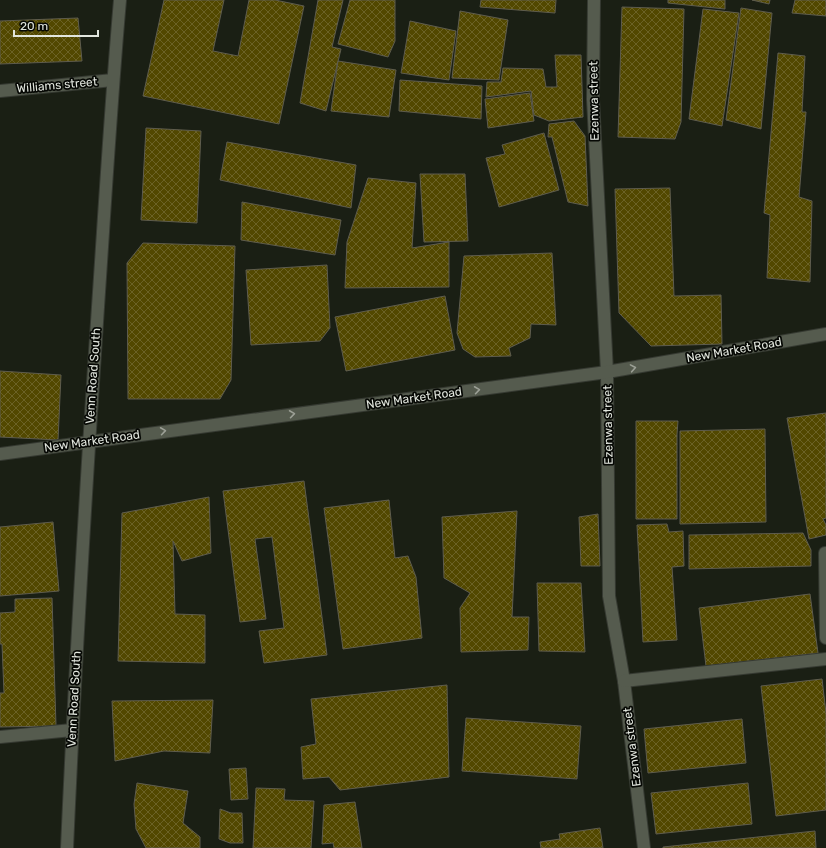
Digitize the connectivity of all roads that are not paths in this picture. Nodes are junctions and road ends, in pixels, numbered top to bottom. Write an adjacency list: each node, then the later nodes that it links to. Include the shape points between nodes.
1 (120, 0): 3 (street, Venn Road South)
2 (594, 0): 6 (street, Ezenwa street, via 593,99)
3 (113, 80): 4 (street, Williams street); 7 (street, Venn Road South)
4 (0, 91)
5 (826, 334): 6 (street, New Market Road, one-way to 5)
6 (607, 372): 7 (street, New Market Road, one-way to 6); 12 (street, Ezenwa street, via 609,596)
7 (89, 441): 8 (street, New Market Road); 13 (street, Venn Road South)
8 (0, 454)
9 (825, 552): 10 (street)
10 (826, 638)
11 (826, 659): 12 (street)
12 (624, 681): 16 (street, Ezenwa street)
13 (72, 730): 14 (street); 15 (street, Venn Road South)
14 (0, 737)
15 (67, 848)
16 (644, 848)

